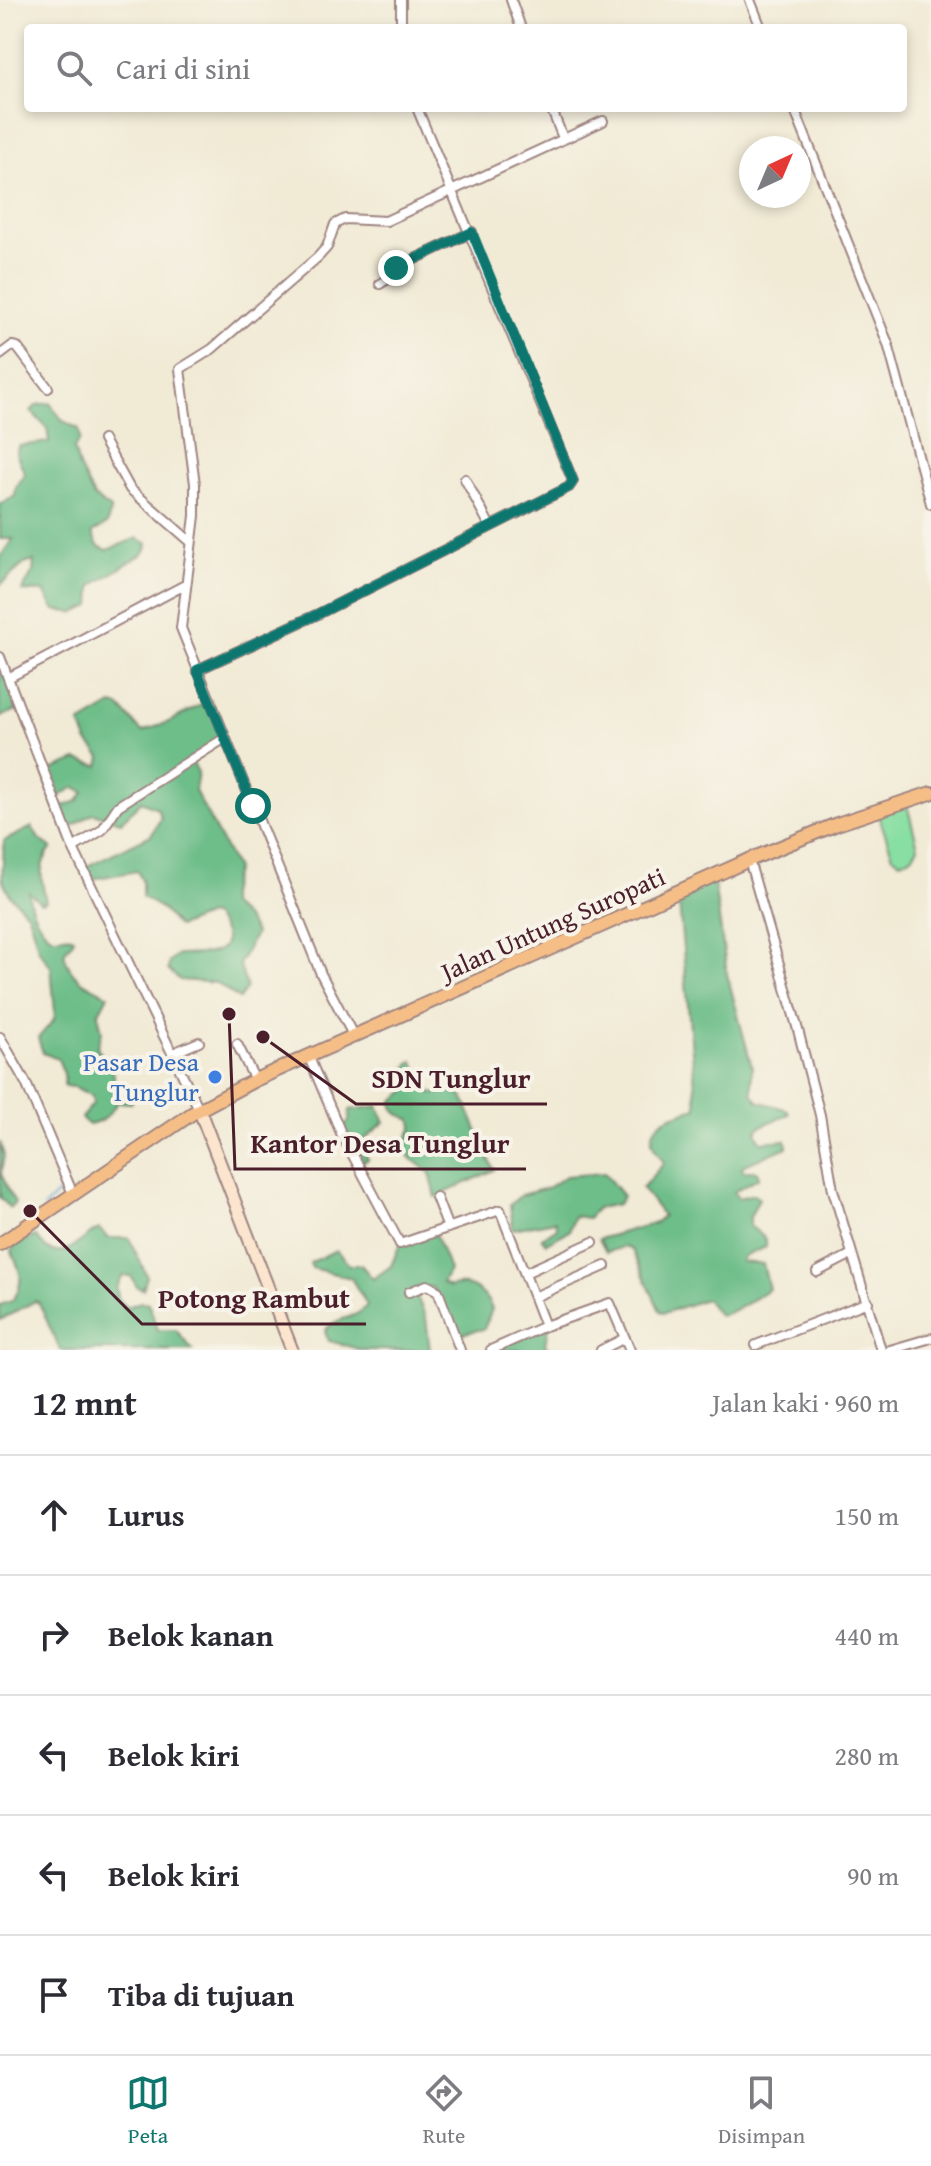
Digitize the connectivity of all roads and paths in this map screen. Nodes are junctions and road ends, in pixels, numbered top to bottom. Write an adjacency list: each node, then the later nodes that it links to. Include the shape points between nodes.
1 (401, 0): 4 (street)
2 (511, 0): 5 (street)
3 (750, 0): 6 (street)
4 (401, 24)
5 (520, 24)
6 (759, 24)
7 (419, 112): 12 (street)
8 (553, 112): 11 (street)
9 (796, 112): 19 (street, via 888,344)
10 (603, 121): 11 (street)
11 (563, 138): 12 (street)
12 (451, 193): 13 (street); 21 (street, via 386,221 345,219 335,224 318,257 212,349 182,365 195,484)
13 (472, 232): 14 (street, via 396,268); 20 (street, via 573,474 569,487)
14 (380, 284)
15 (0, 355): 16 (street, via 17,347)
16 (48, 388)
17 (103, 440): 21 (street, via 130,489)
18 (465, 479): 20 (street)
19 (931, 504)
20 (490, 526): 24 (street)
21 (191, 542): 22 (street)
22 (183, 586): 24 (street, via 181,628); 25 (street)
23 (1, 660): 25 (street)
24 (197, 670): 26 (street)
25 (8, 678): 28 (street)
26 (225, 738): 28 (street, via 118,806 102,830); 31 (street, via 321,974)
27 (931, 793): 29 (main road, Jalan Untung Suropati)
28 (73, 848): 34 (street)
29 (749, 860): 31 (main road, Jalan Untung Suropati); 43 (street, via 798,1030)
30 (0, 1037): 38 (street, via 26,1083)
31 (354, 1037): 35 (main road, Jalan Untung Suropati)
32 (199, 1042): 34 (street)
33 (237, 1044): 36 (street)
34 (173, 1053): 37 (street)
35 (308, 1055): 36 (main road, Jalan Untung Suropati); 40 (street, via 396,1240 403,1245)
36 (255, 1080): 37 (main road, Jalan Untung Suropati)
37 (199, 1109): 38 (main road, Jalan Untung Suropati); 54 (street)
38 (73, 1194): 42 (main road, Jalan Untung Suropati)
39 (436, 1197): 40 (street)
40 (448, 1228): 46 (street, via 500,1210)
41 (593, 1242): 46 (street)
42 (0, 1244)
43 (852, 1254): 45 (street); 49 (street)
44 (605, 1266): 48 (street)
45 (817, 1272)
46 (525, 1273): 48 (street)
47 (409, 1292): 55 (street, via 427,1285 438,1291)
48 (534, 1297): 50 (street)
49 (868, 1302): 53 (street); 59 (street)
50 (545, 1326): 51 (street, via 608,1303); 56 (street)
51 (625, 1338): 57 (street); 58 (street)
52 (931, 1338): 60 (street)
53 (756, 1345)
54 (292, 1350)
55 (460, 1350)
56 (491, 1350)
57 (601, 1350)
58 (630, 1350)
59 (881, 1350)
60 (890, 1350)

